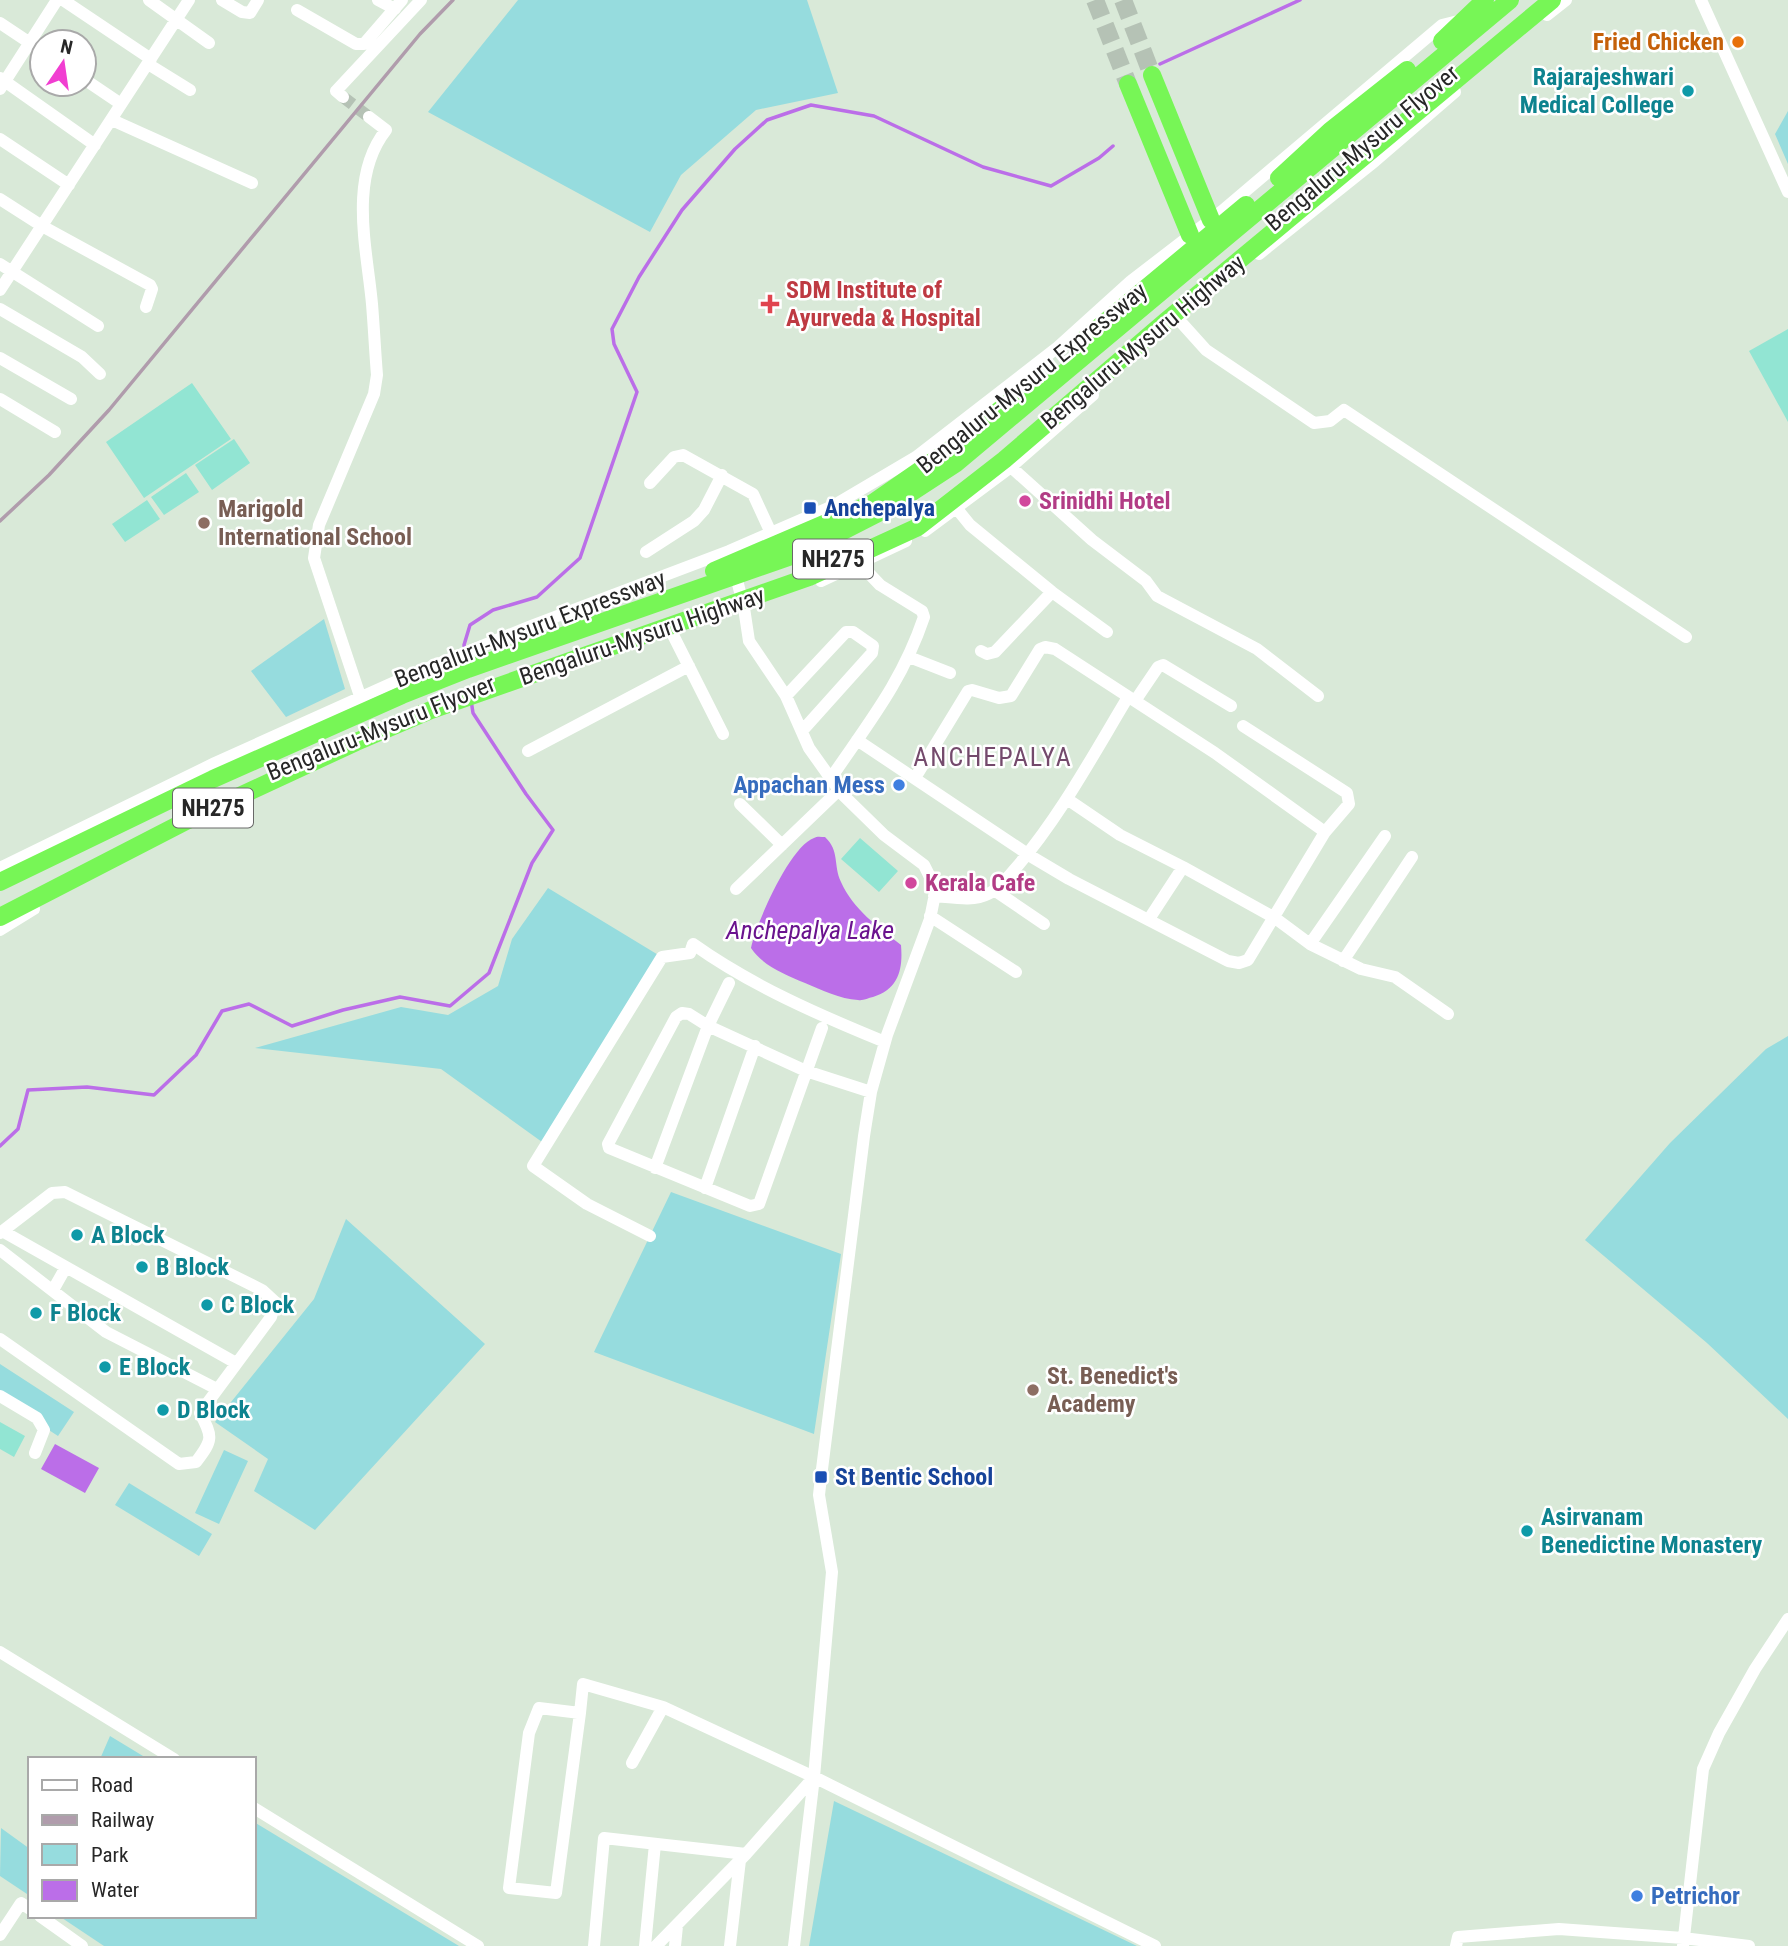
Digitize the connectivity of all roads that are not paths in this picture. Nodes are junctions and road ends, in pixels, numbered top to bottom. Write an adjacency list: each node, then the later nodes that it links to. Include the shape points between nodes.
1 (57, 0): 20 (street)
2 (63, 0): 25 (street)
3 (149, 0): 17 (street)
4 (189, 0): 17 (street)
5 (222, 0): 6 (street, via 250,13)
6 (258, 0)
7 (378, 0): 15 (street)
8 (421, 0): 31 (street, via 336,90)
9 (1510, 0): 97 (highway, Bengaluru-Mysuru Expressway / NH275, via 955,464 886,509 800,553 468,670 336,723)
10 (1540, 0): 101 (highway, Bengaluru-Mysuru Flyover / NH275, via 967,479 896,525 807,570 475,687 344,740 71,867)
11 (1552, 0): 21 (highway, Bengaluru-Mysuru Highway / NH275)
12 (1566, 0): 21 (street, NH275)
13 (1700, 0): 39 (street)
14 (1483, 2): 18 (highway, Bengaluru-Mysuru Expressway / NH275); 21 (highway)
15 (399, 5): 16 (street, via 364,44 356,44)
16 (297, 10)
17 (177, 19): 23 (street); 25 (street)
18 (1466, 19): 41 (street, Bengaluru-Mysuru Expressway / NH275, via 1442,25); 62 (highway, Bengaluru-Mysuru Expressway / NH275, via 961,442 873,503)
19 (0, 23): 22 (street)
20 (39, 28)
21 (1513, 37): 49 (street, NH275, via 1356,176); 65 (highway, Bengaluru-Mysuru Highway / NH275, via 918,527)
22 (28, 42)
23 (209, 43)
24 (28, 46): 27 (street)
25 (149, 62): 30 (street); 32 (street)
26 (1152, 75): 41 (highway)
27 (2, 83): 36 (street)
28 (1128, 83): 43 (highway)
29 (98, 88): 32 (street)
30 (190, 90)
31 (343, 97)
32 (121, 104): 34 (street)
33 (369, 117): 76 (street, via 386,130 369,160 363,197 377,375 374,394 319,525 314,558)
34 (112, 120): 36 (street); 37 (street)
35 (0, 138): 38 (street)
36 (95, 145): 38 (street)
37 (251, 183)
38 (69, 185): 42 (street)
39 (1788, 192)
40 (0, 199): 42 (street)
41 (1211, 220): 43 (street, Bengaluru-Mysuru Expressway / NH275)
42 (41, 226): 45 (street); 47 (street, via 150,285)
43 (1190, 235): 60 (street, Bengaluru-Mysuru Expressway / NH275, via 916,457 833,506)
44 (0, 264): 45 (street)
45 (12, 272): 46 (street); 50 (street)
46 (0, 290)
47 (146, 307)
48 (0, 309): 52 (street, via 82,357)
49 (1179, 320): 56 (street, NH275); 68 (street, via 1206,350 1314,423 1331,421 1344,410)
50 (98, 326)
51 (0, 358): 54 (street)
52 (100, 374)
53 (0, 399): 55 (street)
54 (71, 400)
55 (55, 432)
56 (1011, 467): 59 (street, NH275); 74 (street, via 1157,596 1257,649)
57 (722, 475): 58 (street, via 678,455); 60 (street, via 753,494); 61 (street, via 694,521)
58 (650, 483)
59 (957, 509): 63 (street, NH275, via 923,533); 64 (street)
60 (771, 533): 62 (street, Bengaluru-Mysuru Expressway / NH275)
61 (646, 552)
62 (731, 557): 65 (street); 76 (highway, Bengaluru-Mysuru Expressway / NH275)
63 (859, 564): 65 (street, NH275); 70 (street, via 880,585 924,614)
64 (1052, 592): 67 (street); 69 (street, via 995,652)
65 (743, 604): 66 (highway, Bengaluru-Mysuru Highway / NH275); 73 (street, via 749,641)
66 (671, 630): 71 (street); 78 (highway, Bengaluru-Mysuru Highway / NH275)
67 (1107, 632)
68 (1686, 638)
69 (981, 651)
70 (909, 657): 72 (street); 82 (street)
71 (689, 666): 81 (street); 83 (street)
72 (950, 673)
73 (786, 696): 80 (street); 80 (street, via 846,632 873,646 872,653)
74 (1318, 696)
75 (1132, 699): 77 (street, via 1163,664); 85 (street, via 1045,647 1011,696 968,691); 87 (street); 89 (street)
76 (361, 701): 95 (street, Bengaluru-Mysuru Expressway / NH275, via 215,763); 96 (highway, Bengaluru-Mysuru Expressway / NH275)
77 (1231, 706)
78 (433, 713): 103 (highway, Bengaluru-Mysuru Highway / NH275, via 296,769); 107 (street, NH275, via 245,800)
79 (1243, 726): 89 (street, via 1349,795 1349,804)
80 (802, 731): 84 (street, via 808,748)
81 (723, 733)
82 (858, 740): 84 (street); 85 (street)
83 (528, 751)
84 (831, 778): 86 (street)
85 (915, 778): 92 (street)
86 (839, 790): 91 (street); 100 (street, via 884,835 924,864 936,889)
87 (1067, 799): 92 (street); 94 (street, via 1120,835)
88 (740, 804): 91 (street)
89 (1325, 832): 104 (street)
90 (1385, 836): 108 (street)
91 (782, 845): 98 (street)
92 (1028, 854): 99 (street); 105 (street, via 1069,880)
93 (1412, 858): 109 (street)
94 (1184, 867): 104 (street); 105 (street)
95 (0, 868)
96 (0, 874)
97 (0, 882)
98 (736, 889)
99 (994, 890): 100 (street, via 980,897); 106 (street)
100 (934, 896): 102 (street)
101 (0, 905)
102 (930, 916): 110 (street); 115 (street)
103 (0, 917)
104 (1275, 918): 105 (street, via 1248,960 1239,963); 108 (street)
105 (1149, 919)
106 (1044, 924)
107 (0, 930)
108 (1311, 944): 109 (street)
109 (1343, 961): 112 (street, via 1395,977)
110 (1016, 972)
111 (729, 983): 113 (street)
112 (1448, 1014)
113 (708, 1026): 116 (street); 119 (street); 119 (street, via 688,1014 676,1017 608,1144 610,1149)
114 (822, 1028): 117 (street)
115 (885, 1042): 118 (street); 122 (street, via 787,998 693,944 690,953 662,957 533,1167 587,1204)
116 (755, 1046): 117 (street); 120 (street)
117 (806, 1071): 118 (street); 120 (street, via 759,1204 750,1206)
118 (872, 1092): 137 (street, via 819,1495 832,1572)
119 (655, 1168): 120 (street)
120 (705, 1188)
121 (2, 1233): 124 (street); 127 (street, via 52,1193 65,1192 262,1290 275,1303 271,1317)
122 (650, 1237)
123 (0, 1250): 125 (street)
124 (66, 1267): 125 (street); 127 (street)
125 (53, 1290): 128 (street, via 106,1332)
126 (0, 1339): 128 (street, via 179,1464 196,1462 209,1445 211,1433 200,1413)
127 (236, 1363): 128 (street)
128 (217, 1389)
129 (0, 1396): 130 (street, via 37,1418 44,1430)
130 (35, 1453)
131 (1788, 1619): 145 (street, via 1755,1668 1703,1769)
132 (0, 1652): 135 (street)
133 (663, 1707): 134 (street, via 583,1684); 136 (street); 137 (street)
134 (580, 1713): 134 (street, via 556,1893 509,1888 529,1733 539,1708)
135 (171, 1757)
136 (632, 1763)
137 (814, 1777): 140 (street); 153 (street); 154 (street)
138 (256, 1809): 147 (street)
139 (655, 1844): 140 (street); 148 (street, via 604,1838); 149 (street)
140 (743, 1857): 143 (street); 152 (street)
141 (28, 1908): 144 (street, via 21,1903)
142 (43, 1918): 146 (street)
143 (677, 1926): 150 (street); 151 (street)
144 (0, 1935)
145 (1683, 1942): 155 (street, via 1559,1929 1458,1937); 156 (street)
146 (82, 1946)
147 (478, 1946)
148 (594, 1946)
149 (645, 1946)
150 (656, 1946)
151 (675, 1946)
152 (730, 1946)
153 (794, 1946)
154 (1156, 1946)
155 (1456, 1946)
156 (1749, 1946)

